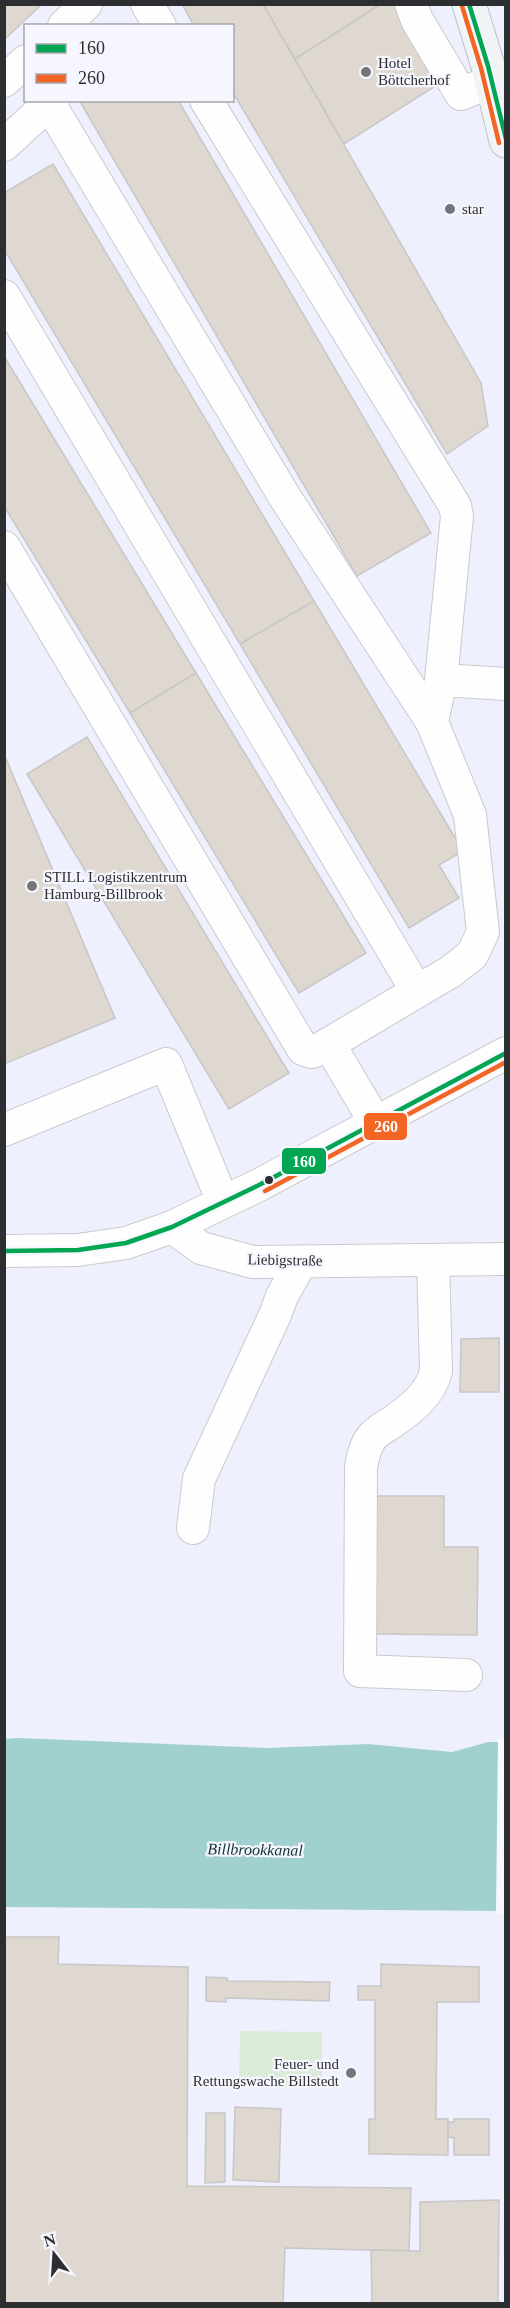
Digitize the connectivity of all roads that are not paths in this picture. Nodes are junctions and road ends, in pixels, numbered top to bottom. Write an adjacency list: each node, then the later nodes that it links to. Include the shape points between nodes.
1 (86, 4): 4 (street)
2 (411, 4): 5 (street, via 417,21 461,94)
3 (469, 4): 5 (main road)
4 (66, 24)
5 (492, 81): 8 (main road)
6 (50, 102): 9 (street); 14 (street, via 286,499)
7 (207, 102): 12 (street, via 454,506 457,516)
8 (506, 141)
9 (4, 145)
10 (4, 296): 15 (street)
11 (4, 547): 16 (street, via 299,1043 311,1052)
12 (441, 680): 13 (street); 14 (street)
13 (506, 684)
14 (432, 722): 15 (street, via 470,816 483,932 472,955)
15 (417, 991): 16 (street)
16 (329, 1044): 18 (street)
17 (506, 1053): 18 (street)
18 (375, 1122): 20 (street)
19 (4, 1130): 20 (street, via 166,1064)
20 (223, 1202): 21 (street)
21 (172, 1227): 22 (street, via 126,1243 78,1250); 25 (street, Liebigstraße, via 201,1248 233,1257 253,1262)
22 (4, 1251)
23 (506, 1259): 24 (street, Liebigstraße)
24 (433, 1260): 25 (street, Liebigstraße); 27 (street, via 433,1384 373,1436 364,1450 360,1671)
25 (301, 1262): 26 (street, via 199,1479)
26 (193, 1528)
27 (466, 1675)

